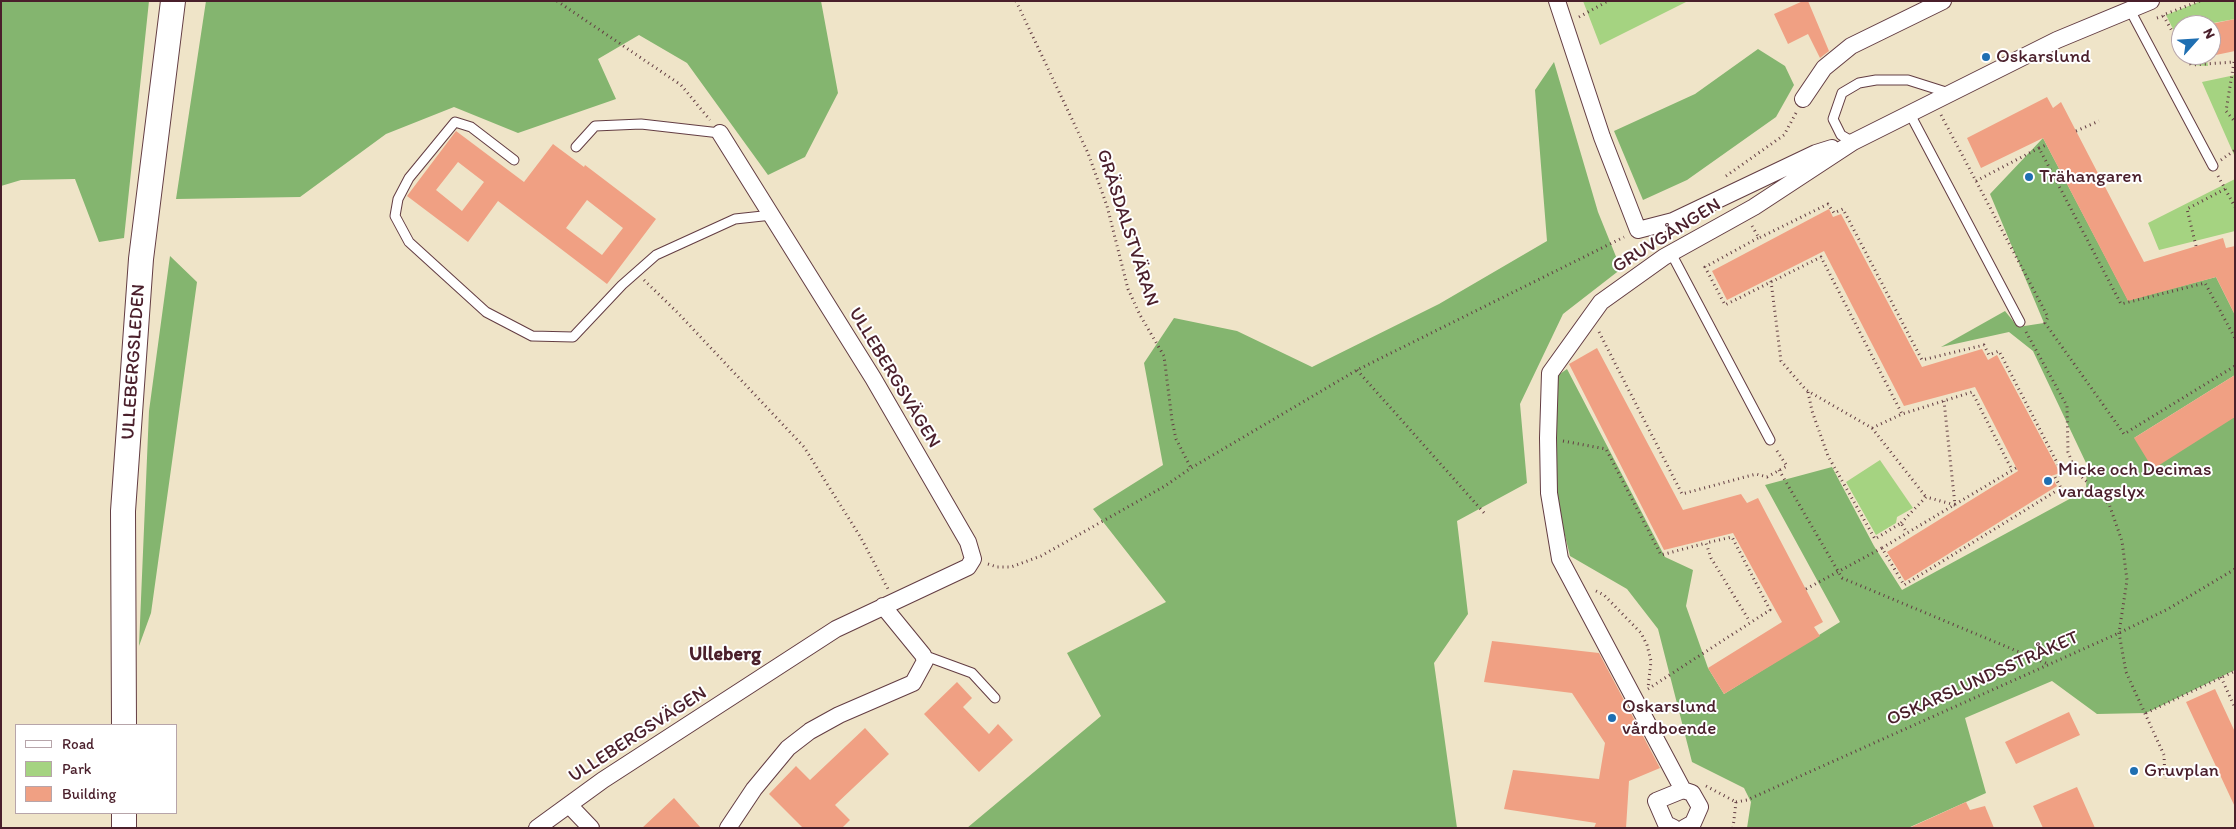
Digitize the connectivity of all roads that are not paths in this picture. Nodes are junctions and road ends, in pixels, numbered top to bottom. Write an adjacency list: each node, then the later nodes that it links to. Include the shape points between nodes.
1 (173, 1): 21 (main road, ULLEBERGSLEDEN, via 141,259 123,511)
2 (1557, 1): 10 (street, via 1602,137 1638,230 1673,221 1816,154)
3 (1943, 1): 7 (street, via 1851,46 1824,68)
4 (2151, 1): 5 (street, GRUVGÅNGEN)
5 (2130, 10): 6 (street, GRUVGÅNGEN, via 2057,40); 13 (lane)
6 (1949, 92): 8 (street, GRUVGÅNGEN); 10 (lane, via 1908,80 1859,83 1842,93 1833,119 1840,135)
7 (1803, 99)
8 (1910, 114): 10 (street, GRUVGÅNGEN); 16 (lane)
9 (720, 132): 11 (lane, via 641,124 595,126); 14 (street, ULLEBERGSVÄGEN)
10 (1853, 142): 15 (street, GRUVGÅNGEN, via 1744,213)
11 (576, 147)
12 (514, 160): 14 (lane, via 471,127 455,122 409,178 398,199 395,216 408,242 486,312 532,336 573,337 656,255 735,219)
13 (2213, 166)
14 (772, 215): 18 (street, ULLEBERGSVÄGEN, via 873,378 968,542 973,559 968,566)
15 (1671, 253): 17 (lane); 22 (street, GRUVGÅNGEN, via 1601,302 1550,373 1549,493 1560,559)
16 (2020, 322)
17 (1770, 440)
18 (888, 604): 19 (street); 23 (street, ULLEBERGSVÄGEN, via 836,629)
19 (923, 655): 20 (lane, via 972,673); 28 (street, via 925,661 913,683 839,715 788,748 754,789)
20 (994, 698)
21 (124, 724)
22 (1683, 790): 29 (street, via 1656,801 1666,824); 30 (street, GRUVGÅNGEN, via 1692,793 1700,807 1693,823)
23 (569, 805): 26 (street, ULLEBERGSVÄGEN); 27 (street, ULLEBERGSVÄGEN)
24 (124, 814): 25 (main road)
25 (124, 828)
26 (537, 828)
27 (591, 828)
28 (728, 828)
29 (1674, 828)
30 (1684, 828)

